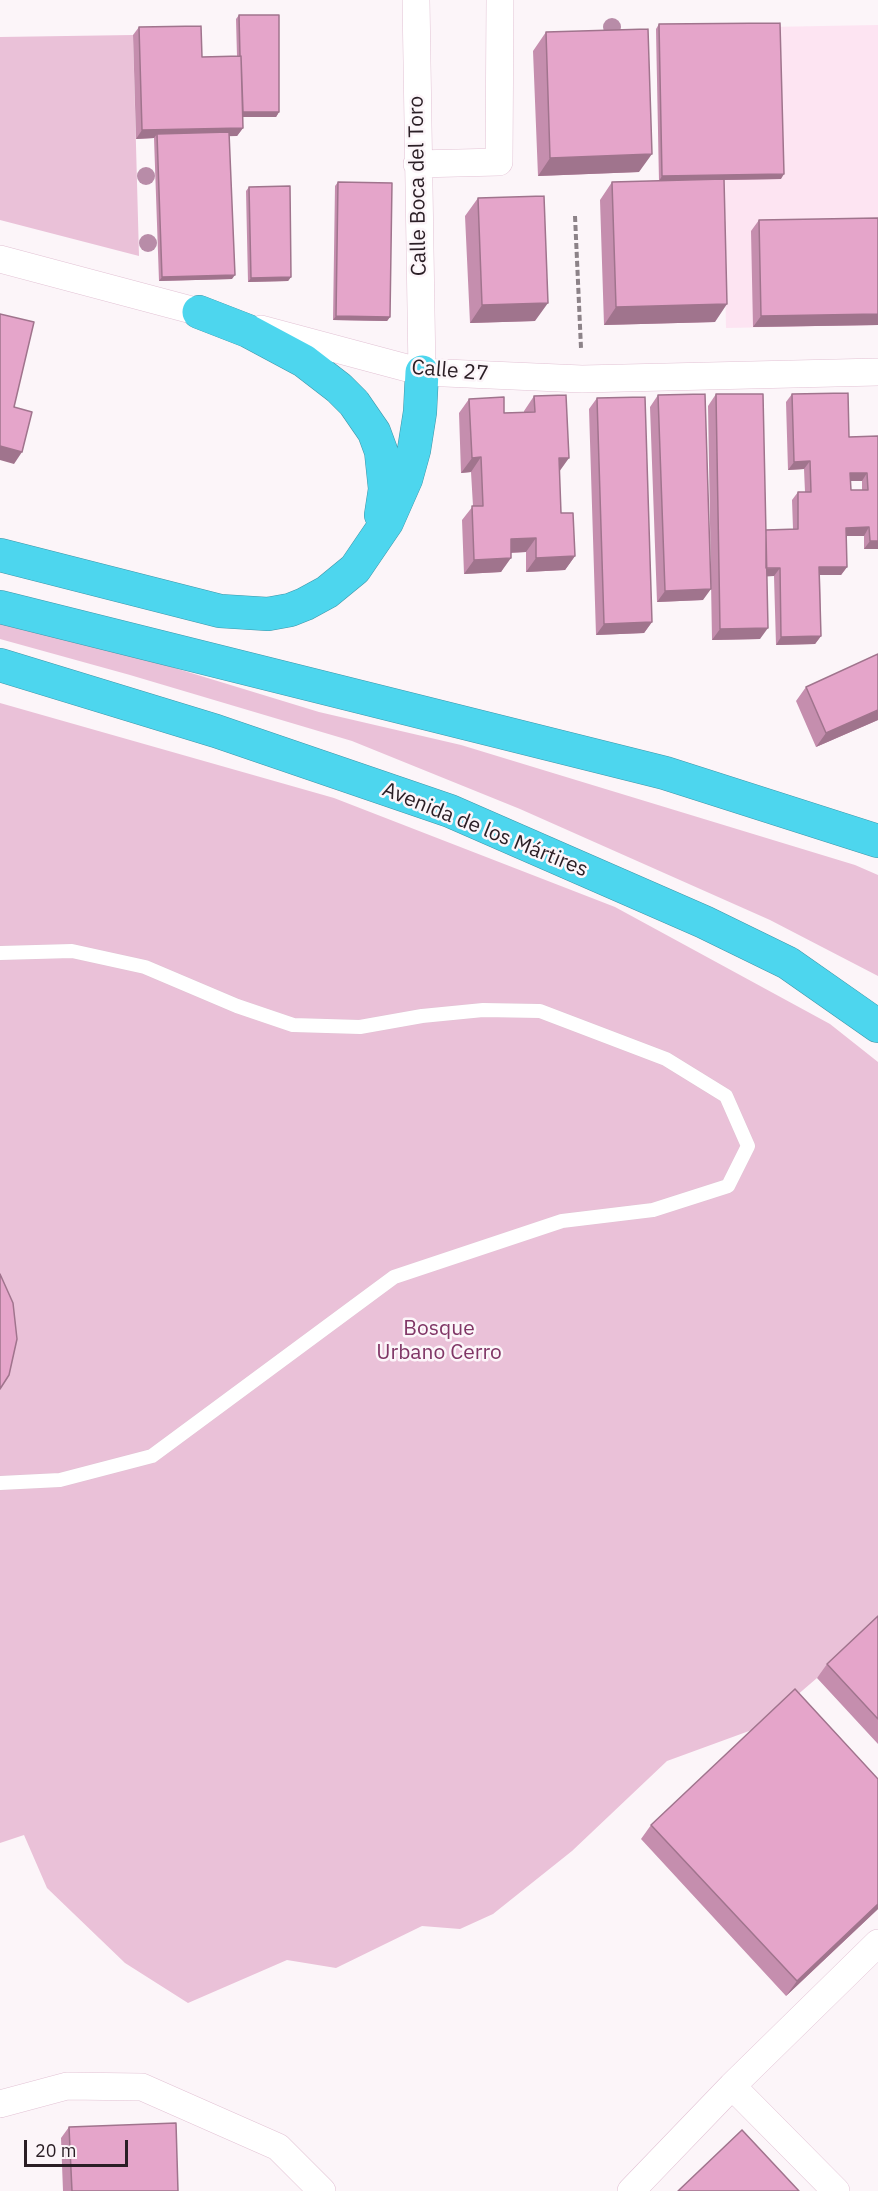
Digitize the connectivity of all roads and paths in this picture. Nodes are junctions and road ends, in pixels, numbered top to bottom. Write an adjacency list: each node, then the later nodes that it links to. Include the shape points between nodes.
1 (416, 0): 3 (street, Calle Boca del Toro)
2 (500, 0): 3 (street, via 499,162)
3 (417, 164): 7 (street, Calle Boca del Toro)
4 (575, 216): 9 (path)
5 (0, 259): 6 (street, Calle 27)
6 (200, 312): 7 (street, Calle 27); 10 (highway, via 248,331 304,361 339,388 365,417 381,451 385,489)
7 (422, 372): 9 (street, Calle 27); 10 (highway, via 420,412 406,479 387,522)
8 (878, 372): 9 (street, Calle 27)
9 (582, 379)
10 (370, 546): 11 (highway, via 354,569 327,592 290,610 268,614 220,611)
11 (0, 555)
12 (0, 607): 14 (highway, via 665,773)
13 (0, 665): 16 (highway, Avenida de los Mártires, via 216,731 450,811)
14 (878, 841)
15 (0, 953): 19 (lane, via 72,951 145,967 293,1025 360,1027 483,1010 540,1011 666,1059 726,1096 748,1146 728,1186 653,1210 562,1221 393,1277 152,1456 60,1480)
16 (788, 963): 17 (highway); 18 (highway, Avenida de los Mártires)
17 (878, 1005)
18 (878, 1026)
19 (0, 1483)
20 (878, 1943): 21 (street)
21 (732, 2086): 24 (street); 25 (street)
22 (0, 2104): 23 (street, via 67,2086 142,2087 279,2147)
23 (322, 2191)
24 (632, 2191)
25 (836, 2191)

